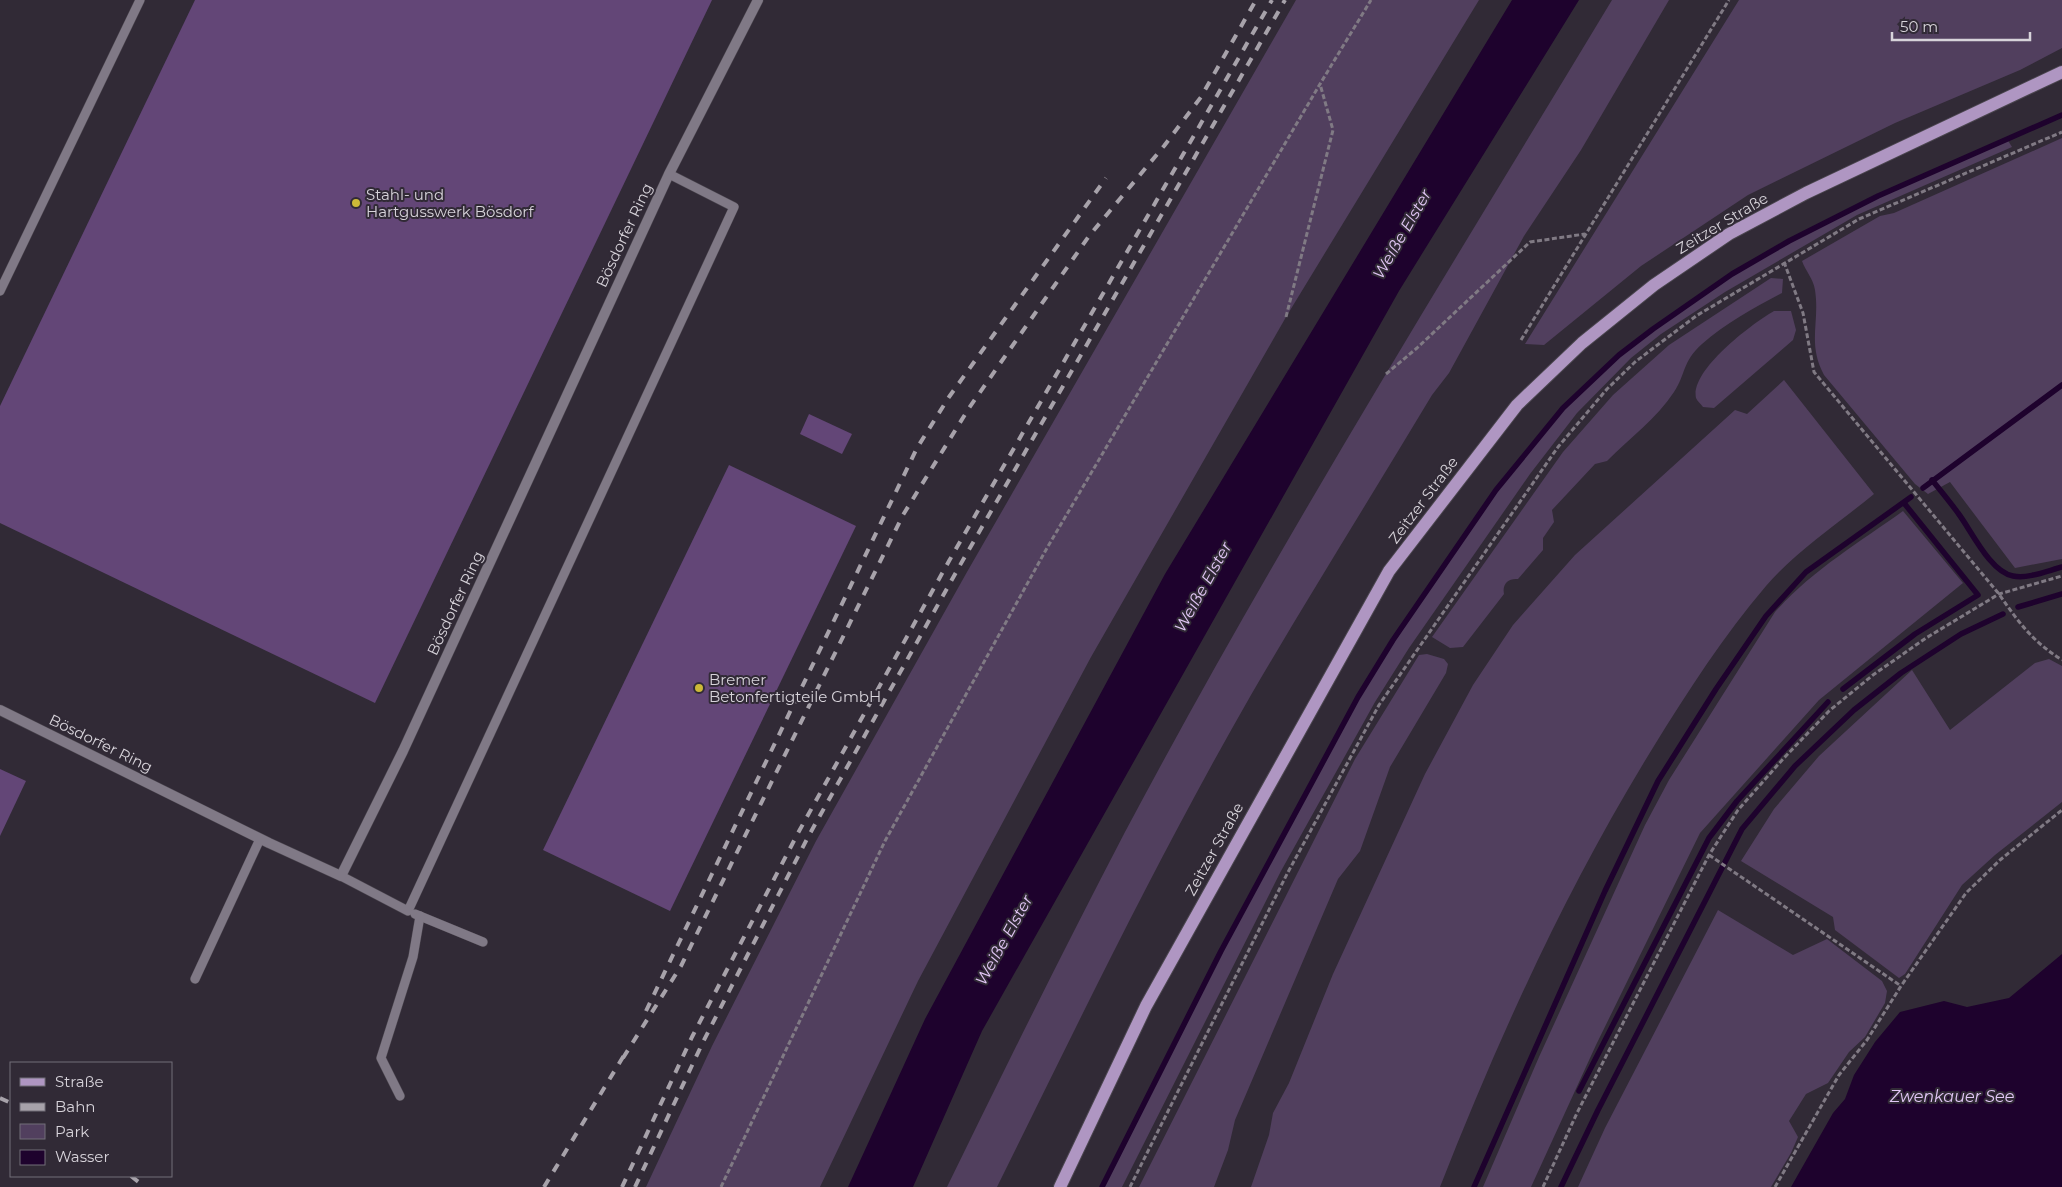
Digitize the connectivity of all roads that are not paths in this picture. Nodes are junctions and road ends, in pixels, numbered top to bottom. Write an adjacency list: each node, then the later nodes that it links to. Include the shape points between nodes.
1 (140, 0): 5 (lane)
2 (758, 0): 4 (street, Bösdorfer Ring)
3 (2062, 72): 14 (main road, Zeitzer Straße, via 1806,193 1729,234 1654,285 1582,343 1517,404 1390,571 1146,1006)
4 (669, 174): 8 (street, Bösdorfer Ring, via 403,751); 9 (lane, via 734,207)
5 (0, 291)
6 (0, 710): 7 (street, Bösdorfer Ring)
7 (260, 839): 8 (street, Bösdorfer Ring); 12 (lane)
8 (341, 876): 9 (lane)
9 (408, 911): 10 (lane)
10 (420, 916): 11 (lane); 13 (lane, via 412,958 381,1058)
11 (483, 942)
12 (195, 980)
13 (400, 1096)
14 (1060, 1187)

